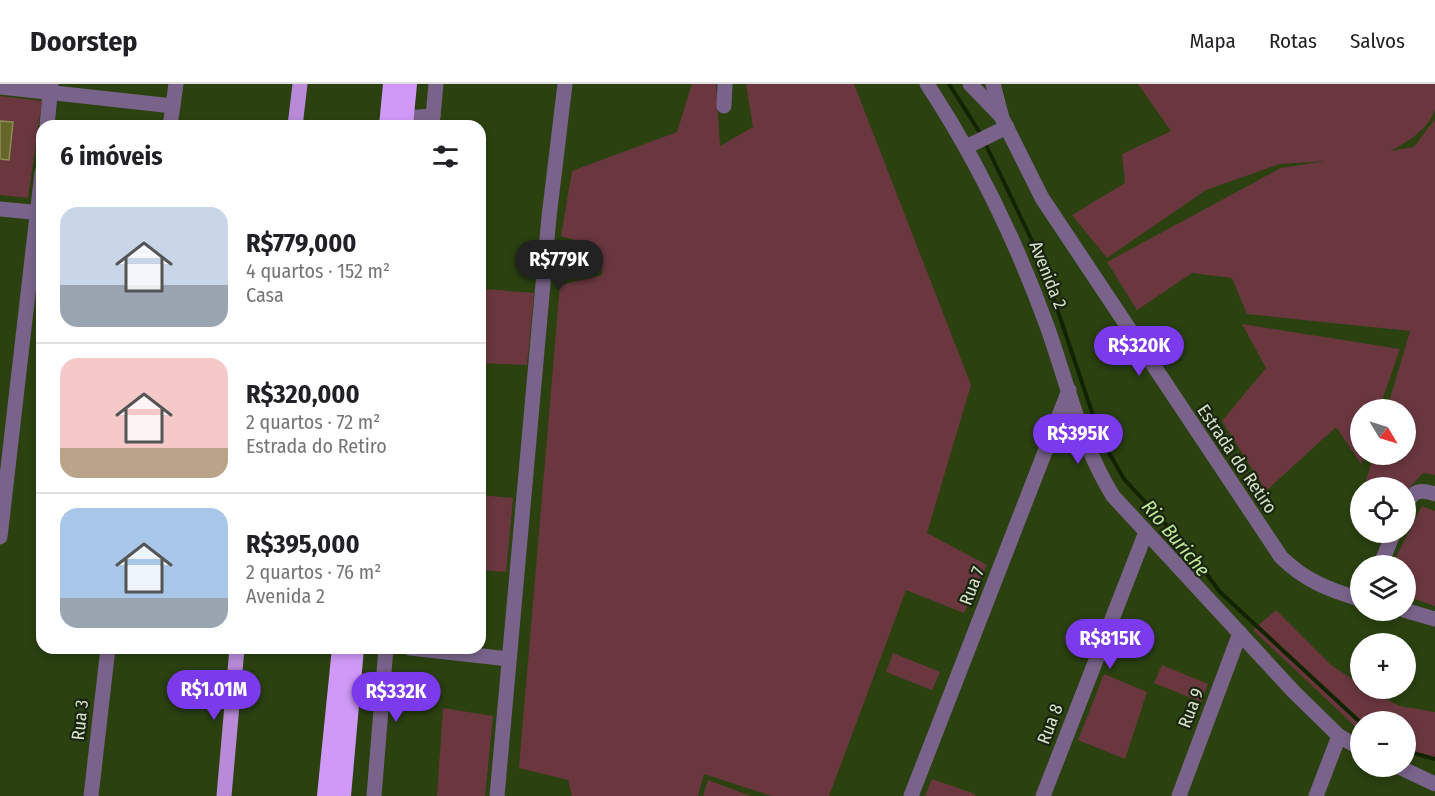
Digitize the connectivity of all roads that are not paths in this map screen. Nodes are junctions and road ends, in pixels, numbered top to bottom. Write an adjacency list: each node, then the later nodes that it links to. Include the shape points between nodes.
1 (176, 84): 13 (street)
2 (300, 84): 17 (main road)
3 (392, 84): 18 (highway)
4 (408, 84): 19 (highway)
5 (436, 84): 20 (street)
6 (565, 84): 41 (street, via 549,217)
7 (724, 84): 14 (street)
8 (927, 84): 22 (street, Avenida 2)
9 (970, 84): 21 (street)
10 (993, 84): 21 (street, Estrada do Retiro)
11 (0, 87): 12 (street)
12 (51, 88): 13 (street); 15 (street)
13 (173, 106): 16 (street)
14 (724, 106)
15 (48, 120)
16 (171, 120)
17 (296, 120)
18 (389, 120)
19 (404, 120)
20 (432, 120)
21 (1004, 123): 22 (street); 31 (street, Estrada do Retiro, via 1042,198 1281,557 1307,579)
22 (978, 141): 26 (street, Avenida 2)
23 (0, 209): 24 (street)
24 (36, 213)
25 (36, 245): 30 (street)
26 (1069, 390): 29 (street, Avenida 2, via 1100,475 1113,496); 54 (street, Rua 7)
27 (1416, 491): 28 (street)
28 (1435, 494)
29 (1146, 532): 34 (street, Avenida 2); 55 (street, Rua 8)
30 (0, 537)
31 (1350, 596)
32 (1416, 613): 33 (street)
33 (1435, 619)
34 (1240, 633): 44 (street, Avenida 2); 56 (street, Rua 9)
35 (107, 654): 48 (street, Rua 3)
36 (236, 654): 49 (main road)
37 (339, 654): 50 (highway)
38 (355, 654): 42 (highway)
39 (386, 654): 43 (street)
40 (464, 654): 41 (street)
41 (509, 659): 53 (street)
42 (351, 697): 43 (street); 51 (highway)
43 (382, 701): 52 (street)
44 (1338, 736): 45 (street, Avenida 2); 57 (street)
45 (1350, 743)
46 (1416, 775): 47 (street)
47 (1435, 784)
48 (91, 796)
49 (224, 796)
50 (326, 796)
51 (342, 796)
52 (374, 796)
53 (497, 796)
54 (911, 796)
55 (1043, 796)
56 (1179, 796)
57 (1316, 796)

